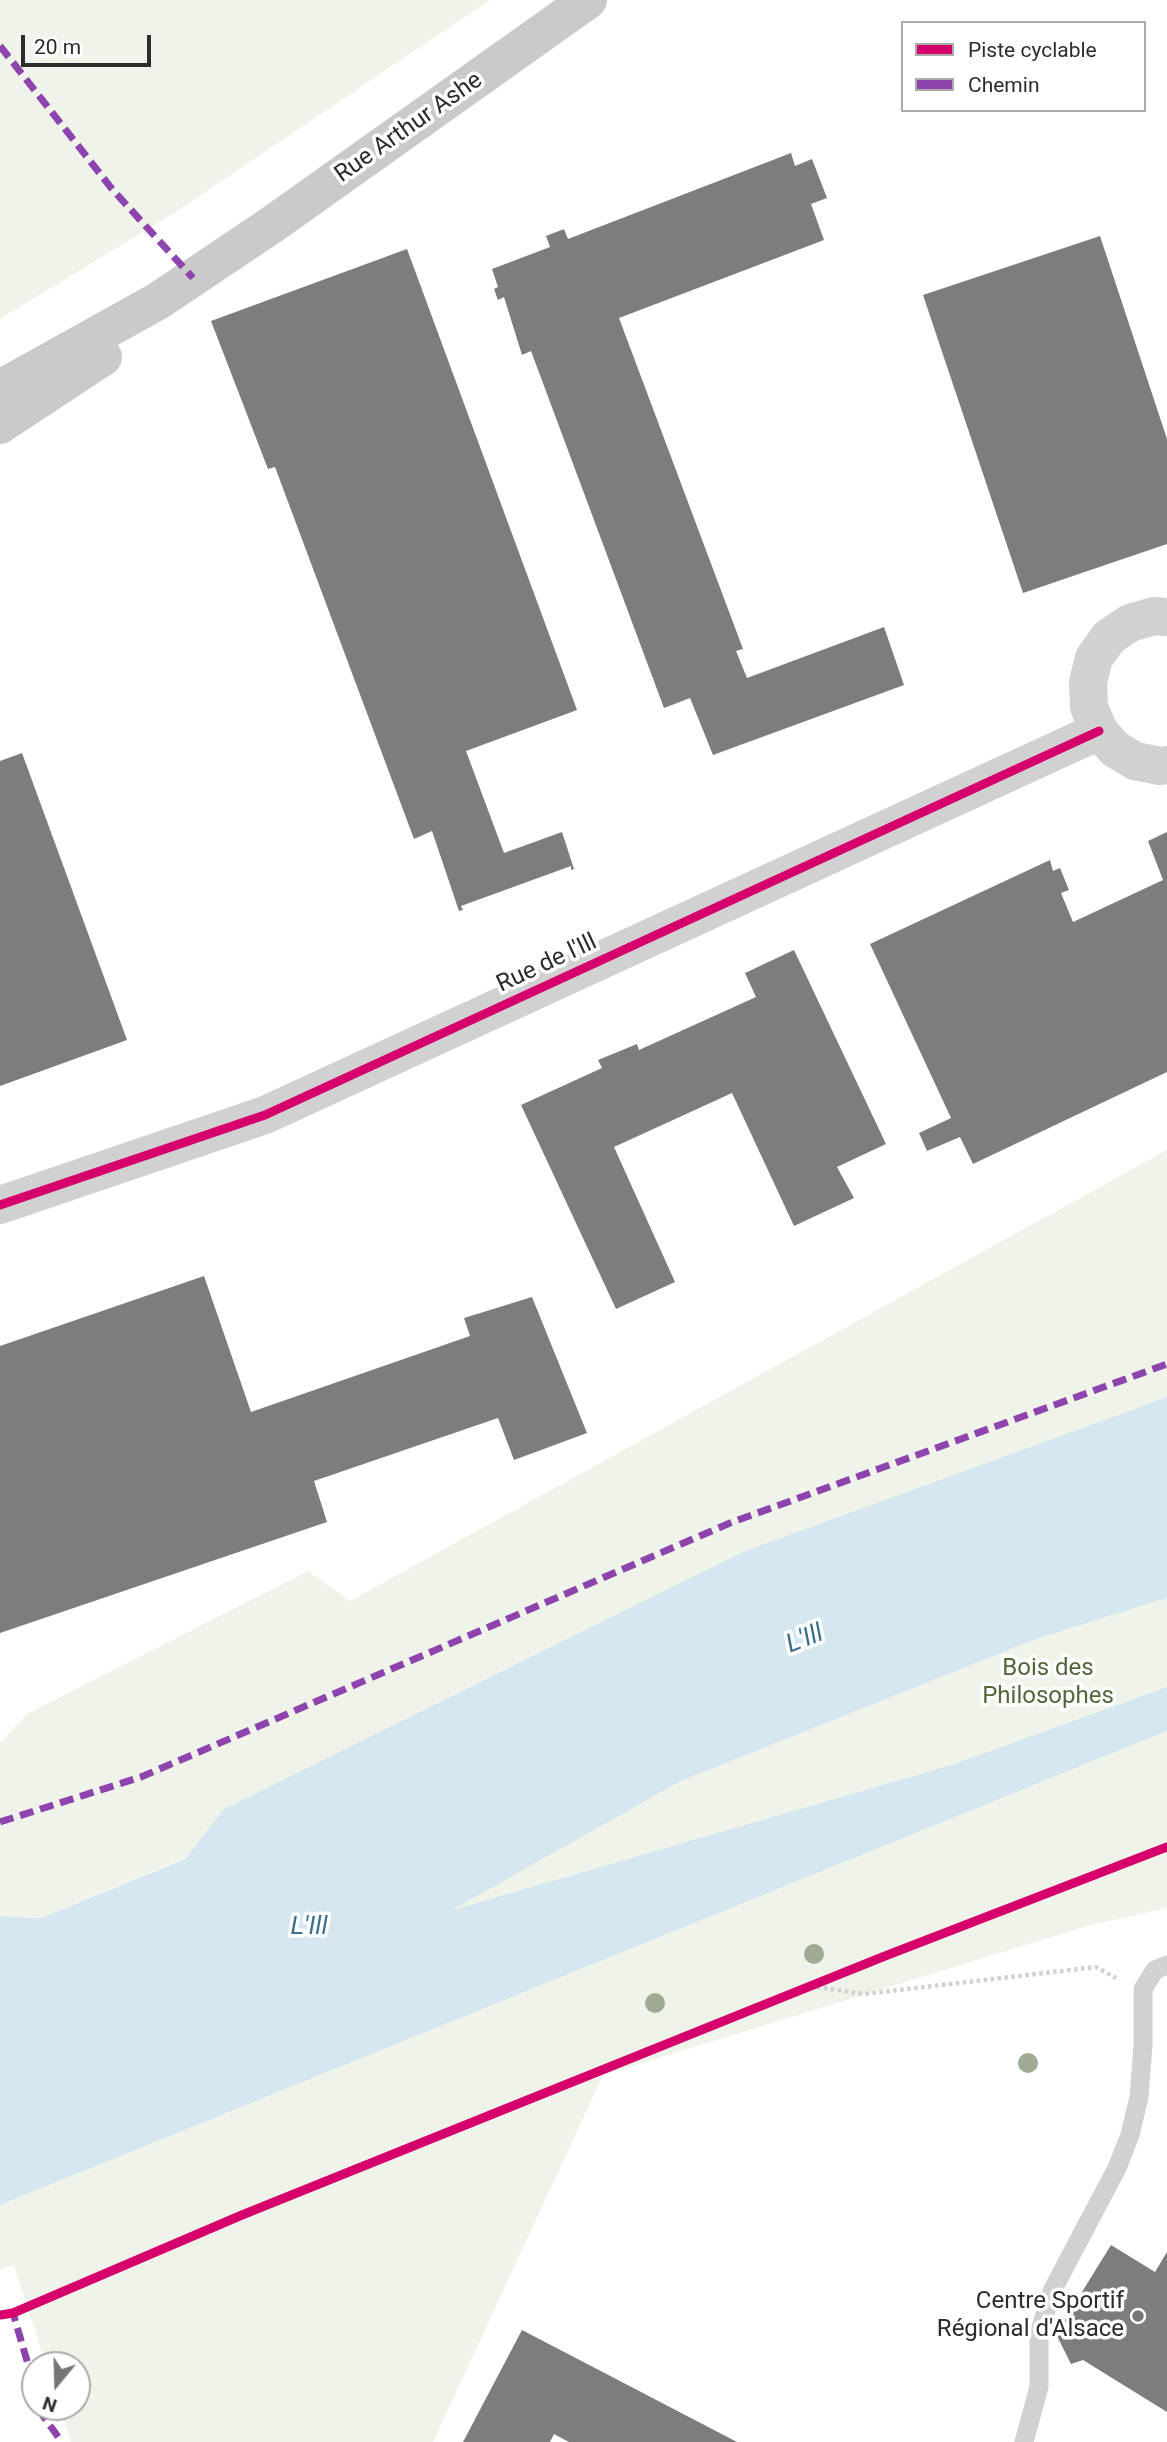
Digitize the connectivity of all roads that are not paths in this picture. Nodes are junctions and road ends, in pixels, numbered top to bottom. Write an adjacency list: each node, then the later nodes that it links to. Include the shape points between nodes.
1 (589, 0): 2 (main road, Rue Arthur Ashe)
2 (229, 254): 3 (main road, Rue Arthur Ashe, via 158,302); 4 (main road, Rue Arthur Ashe, via 174,309)
3 (0, 389)
4 (0, 425)
5 (1167, 617): 6 (street, via 1130,623 1109,637 1094,658 1088,682 1089,708)
6 (1098, 731): 7 (street, via 1135,761); 8 (street, Rue de l'Ill, via 265,1115)
7 (1167, 765)
8 (0, 1205)
9 (1167, 1965): 10 (lane, via 1156,1970 1143,1989 1139,2097 1130,2135 1052,2291 1039,2334 1039,2387)
10 (1024, 2442)

